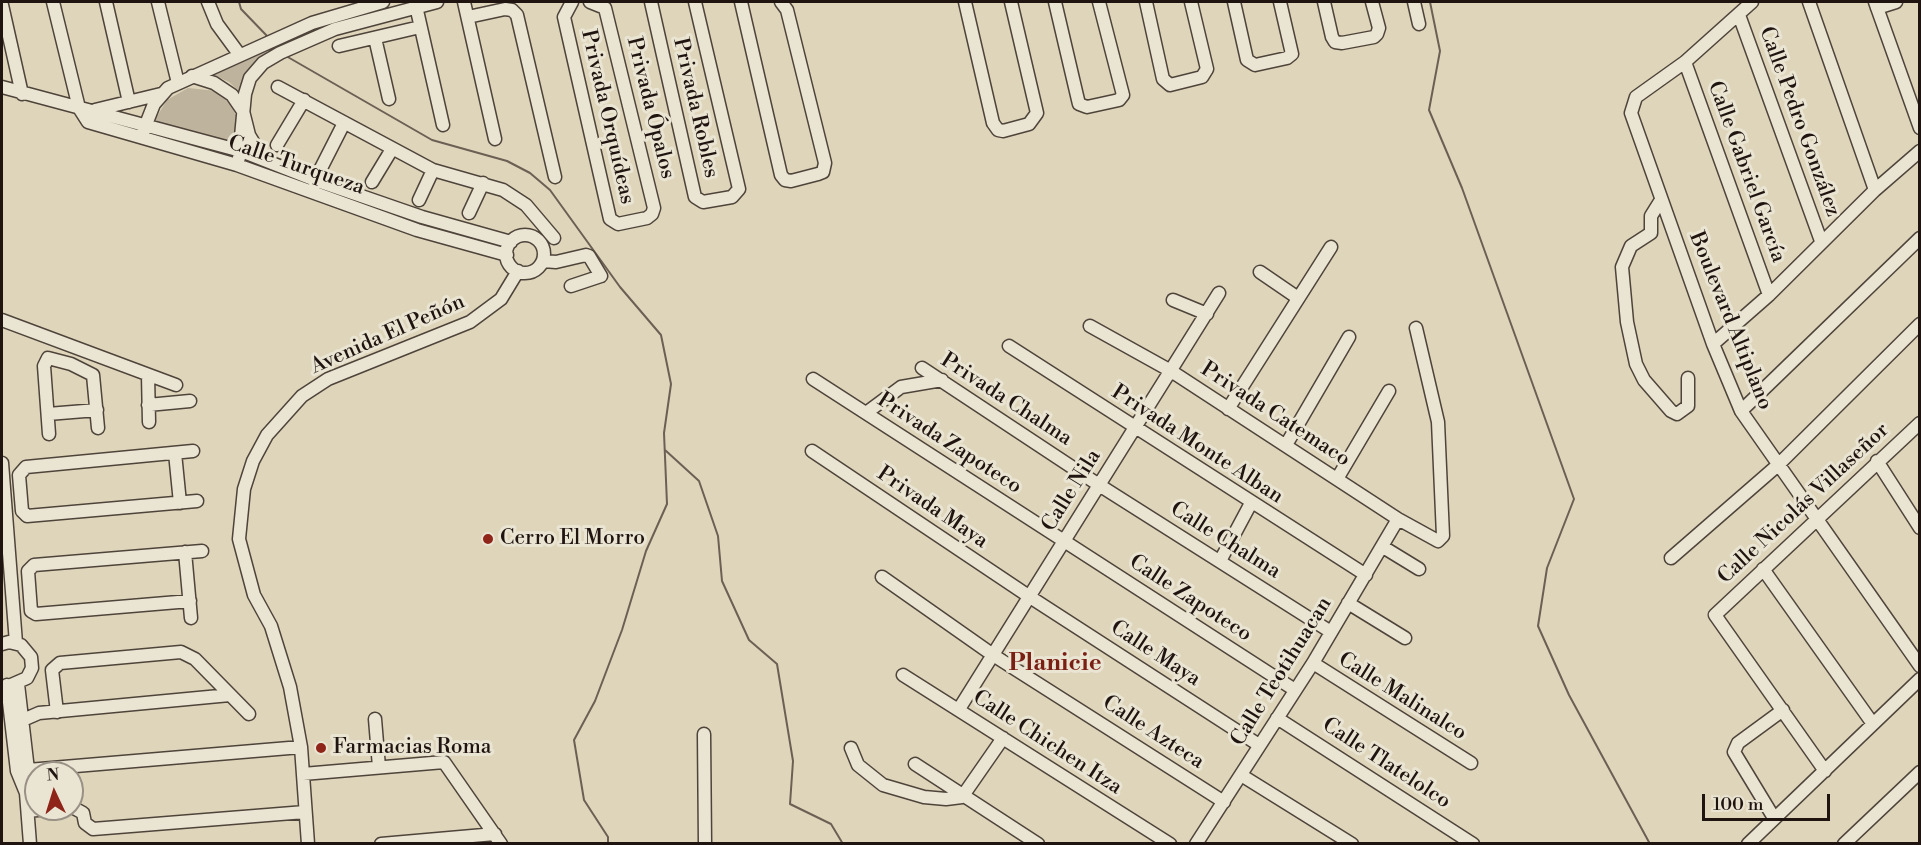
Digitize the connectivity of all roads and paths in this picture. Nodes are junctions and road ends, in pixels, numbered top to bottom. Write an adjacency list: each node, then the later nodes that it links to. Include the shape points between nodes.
1 (53, 2): 51 (street)
2 (106, 2): 50 (street)
3 (158, 2): 43 (street)
4 (208, 2): 40 (street, via 217,24)
5 (383, 2): 31 (street)
6 (437, 2): 30 (street)
7 (464, 2): 33 (street)
8 (572, 2): 75 (street, Privada Orquídeas, via 564,16 610,219 618,224)
9 (590, 2): 75 (street, Privada Ópalos, via 605,8 654,208 647,218)
10 (651, 2): 11 (street, Privada Robles, via 695,197 703,202 732,197 739,189)
11 (695, 2)
12 (741, 2): 13 (street, via 781,175 791,182 823,172 825,164 788,10)
13 (781, 2)
14 (965, 2): 15 (street, via 993,123 1003,131 1029,124 1037,113)
15 (1011, 2)
16 (1055, 2): 17 (street, via 1079,104 1087,107 1119,100 1122,95)
17 (1100, 2)
18 (1146, 2): 19 (street, via 1163,79 1170,85 1202,77 1207,69)
19 (1191, 2)
20 (1234, 2): 21 (street, via 1248,60 1255,65 1292,54)
21 (1280, 2)
22 (1324, 2): 23 (street, via 1332,37 1342,43 1377,34)
23 (1372, 2)
24 (1414, 2): 35 (street)
25 (1752, 2): 32 (street, Boulevard Altiplano)
26 (1809, 2): 71 (street)
27 (1896, 2): 28 (street)
28 (1876, 4): 57 (street)
29 (2, 5): 46 (street)
30 (416, 6): 31 (street); 36 (street)
31 (351, 11): 34 (street); 37 (street)
32 (1739, 15): 41 (street, Boulevard Altiplano); 78 (street, Calle Pedro González)
33 (468, 17): 59 (street); 67 (street, via 505,9 517,15)
34 (312, 23): 37 (street); 40 (street)
35 (1419, 24)
36 (420, 27): 38 (street); 56 (street)
37 (318, 36): 53 (street, via 258,68 248,85)
38 (375, 38): 39 (street); 48 (street)
39 (339, 46)
40 (239, 54): 42 (street)
41 (1685, 62): 73 (street, Boulevard Altiplano, via 1636,97 1632,106 1631,113); 87 (street, Calle Gabriel García)
42 (192, 76): 43 (street); 53 (street, via 221,86)
43 (178, 83): 47 (street)
44 (2, 87): 46 (street, Calle Turqueza)
45 (279, 87): 49 (street)
46 (22, 94): 51 (street, Calle Turqueza)
47 (161, 94): 50 (street); 55 (street)
48 (389, 99)
49 (304, 100): 54 (street); 60 (street)
50 (129, 102): 52 (street)
51 (79, 108): 52 (street, Calle Turqueza); 58 (street, Calle Turqueza, via 88,122)
52 (93, 111): 55 (street, Calle Turqueza)
53 (243, 111): 62 (street); 64 (street, via 249,135)
54 (344, 123): 61 (street); 68 (street)
55 (145, 124): 58 (street); 62 (street, Calle Turqueza)
56 (443, 124)
57 (1920, 128)
58 (142, 137): 65 (street, Calle Turqueza)
59 (495, 139)
60 (277, 145)
61 (392, 149): 66 (street); 69 (street)
62 (241, 151): 64 (street, Calle Turqueza); 65 (street)
63 (1920, 151): 71 (street)
64 (264, 160): 68 (street, Calle Turqueza)
65 (237, 165): 81 (street, Calle Turqueza, via 417,230)
66 (434, 170): 70 (street); 72 (street)
67 (555, 177)
68 (315, 180): 79 (street, Calle Turqueza, via 422,217)
69 (372, 182)
70 (483, 183): 74 (street); 76 (street, via 521,201)
71 (1875, 190): 78 (street)
72 (419, 200)
73 (1661, 200): 96 (street, Boulevard Altiplano); 103 (street, via 1651,216 1651,233 1631,246 1622,267 1627,322 1636,364 1644,380 1677,414 1689,406)
74 (469, 213)
75 (633, 221)
76 (555, 238)
77 (1920, 238): 112 (street)
78 (1821, 241): 87 (street)
79 (511, 242): 81 (street); 82 (street, via 521,236 535,238 544,249)
80 (1330, 247): 88 (street)
81 (507, 255): 83 (street)
82 (543, 261): 83 (street, via 532,271); 85 (street, via 588,255 601,276)
83 (518, 271): 178 (street, Avenida El Peñón, via 501,299 470,322 328,379 302,396 267,435 253,461 244,489 239,539 254,595 282,655)
84 (1260, 272): 88 (street)
85 (571, 286)
86 (1219, 293): 90 (street, Calle Nila)
87 (1769, 295): 96 (street)
88 (1298, 298): 110 (street)
89 (1173, 300): 90 (street)
90 (1207, 314): 101 (street, Calle Nila)
91 (2, 320): 98 (street)
92 (1920, 324): 126 (street)
93 (1090, 326): 101 (street, Privada Catemaco)
94 (1416, 328): 135 (street, Privada Catemaco, via 1438,422 1443,536 1438,541)
95 (1349, 337): 120 (street)
96 (1713, 344): 112 (street, Boulevard Altiplano)
97 (1009, 346): 118 (street, Privada Monte Alban)
98 (79, 348): 99 (street); 102 (street)
99 (71, 364): 111 (street, via 93,375); 114 (street, via 52,358 45,360)
100 (922, 368): 105 (street, Privada Chalma)
101 (1171, 371): 110 (street, Privada Catemaco); 118 (street, Calle Nila)
102 (148, 375): 106 (street); 109 (street)
103 (1688, 378)
104 (813, 379): 113 (street, Privada Zapoteco)
105 (942, 380): 113 (street, via 901,387); 128 (street, Privada Chalma)
106 (176, 385)
107 (1389, 391): 127 (street)
108 (190, 401): 109 (street)
109 (148, 405): 115 (street)
110 (1228, 409): 120 (street, Privada Catemaco)
111 (97, 410): 114 (street); 117 (street)
112 (1741, 411): 126 (street, Boulevard Altiplano)
113 (866, 413): 138 (street, Privada Zapoteco)
114 (48, 414): 119 (street)
115 (149, 422)
116 (1920, 423): 124 (street, Calle Nicolás Villaseñor)
117 (98, 428)
118 (1134, 429): 128 (street, Calle Nila); 133 (street, Privada Monte Alban)
119 (49, 434)
120 (1286, 445): 127 (street, Privada Catemaco)
121 (193, 451): 123 (street)
122 (812, 452): 150 (street, Privada Maya)
123 (174, 453): 129 (street, via 26,467 19,475); 132 (street)
124 (1877, 461): 134 (street, Calle Nicolás Villaseñor); 136 (street)
125 (2, 463): 130 (street)
126 (1778, 465): 134 (street, Boulevard Altiplano); 142 (street)
127 (1337, 478): 135 (street, Privada Catemaco)
128 (1099, 485): 138 (street, Calle Nila); 143 (street, Calle Chalma)
129 (20, 491): 130 (street); 132 (street, via 22,511 27,516)
130 (4, 492): 137 (street)
131 (197, 501): 132 (street)
132 (180, 503)
133 (1251, 503): 143 (street); 146 (street, Privada Monte Alban)
134 (1817, 517): 145 (street, Calle Nicolás Villaseñor); 161 (street, Boulevard Altiplano)
135 (1398, 519): 139 (street, Calle Teotihuacan)
136 (1920, 528)
137 (4, 539): 149 (street)
138 (1064, 541): 150 (street, Calle Nila); 165 (street, Calle Zapoteco)
139 (1383, 548): 144 (street); 146 (street, Calle Teotihuacan)
140 (202, 550): 141 (street)
141 (185, 552): 148 (street, via 34,565 28,571); 151 (street)
142 (1671, 558)
143 (1220, 561): 155 (street, Calle Chalma)
144 (1419, 569)
145 (1763, 569): 168 (street, Calle Nicolás Villaseñor, via 1715,617); 173 (street)
146 (1365, 575): 152 (street, Calle Teotihuacan)
147 (882, 577): 159 (street, Calle Azteca)
148 (29, 590): 149 (street); 151 (street, via 31,611 36,614)
149 (12, 592): 157 (street)
150 (1030, 597): 159 (street, Calle Nila); 177 (street, Calle Maya)
151 (190, 601): 153 (street)
152 (1348, 603): 155 (street, Calle Teotihuacan); 156 (street)
153 (191, 618)
154 (2, 629): 158 (street)
155 (1331, 632): 160 (street, Calle Teotihuacan)
156 (1405, 638)
157 (16, 643): 158 (street); 164 (street, via 29,652 32,662 30,673)
158 (2, 644)
159 (993, 655): 167 (street, Calle Nila); 192 (street, Calle Azteca)
160 (1313, 663): 165 (street, Calle Teotihuacan); 182 (street, Calle Malinalco)
161 (1920, 666)
162 (903, 675): 167 (street, Calle Chichen Itza)
163 (1920, 679): 173 (street)
164 (9, 684): 174 (street); 174 (street)
165 (1295, 690): 171 (street, Calle Teotihuacan)
166 (230, 695): 169 (street); 169 (street, via 195,659 181,652 60,663 52,670); 170 (street)
167 (959, 710): 176 (street, Calle Chichen Itza)
168 (1783, 710): 186 (street); 194 (street, via 1738,743 1734,752)
169 (57, 712): 174 (street, via 39,713)
170 (249, 714)
171 (1277, 717): 177 (street, Calle Teotihuacan); 206 (street, Calle Tlatelolco)
172 (375, 719): 185 (street)
173 (1873, 724): 186 (street)
174 (13, 729): 180 (street)
175 (704, 734): 201 (street)
176 (1003, 738): 191 (street); 203 (street, Calle Chichen Itza)
177 (1259, 745): 189 (street, Calle Teotihuacan)
178 (301, 747): 184 (street); 188 (street, Avenida El Peñón)
179 (851, 748): 191 (street, via 867,776 883,785 924,797)
180 (21, 755): 181 (street); 190 (street, via 20,781)
181 (24, 761)
182 (1471, 763)
183 (915, 764): 191 (street)
184 (84, 765)
185 (379, 767): 188 (street); 197 (street, via 444,762)
186 (1825, 771): 194 (street)
187 (1920, 772): 208 (street)
188 (303, 774): 193 (street, Avenida El Peñón)
189 (1241, 775): 192 (street, Calle Teotihuacan); 205 (street)
190 (24, 789)
191 (962, 797): 202 (street)
192 (1224, 802): 204 (street, Calle Teotihuacan)
193 (305, 812): 195 (street, via 93,829); 199 (street, Avenida El Peñón)
194 (1774, 818): 207 (street)
195 (84, 820)
196 (29, 821): 198 (street)
197 (498, 839): 200 (street)
198 (30, 843)
199 (308, 843)
200 (381, 843)
201 (705, 843)
202 (1038, 843)
203 (1170, 843)
204 (1197, 843)
205 (1352, 843)
206 (1473, 843)
207 (1748, 843)
208 (1844, 843)

